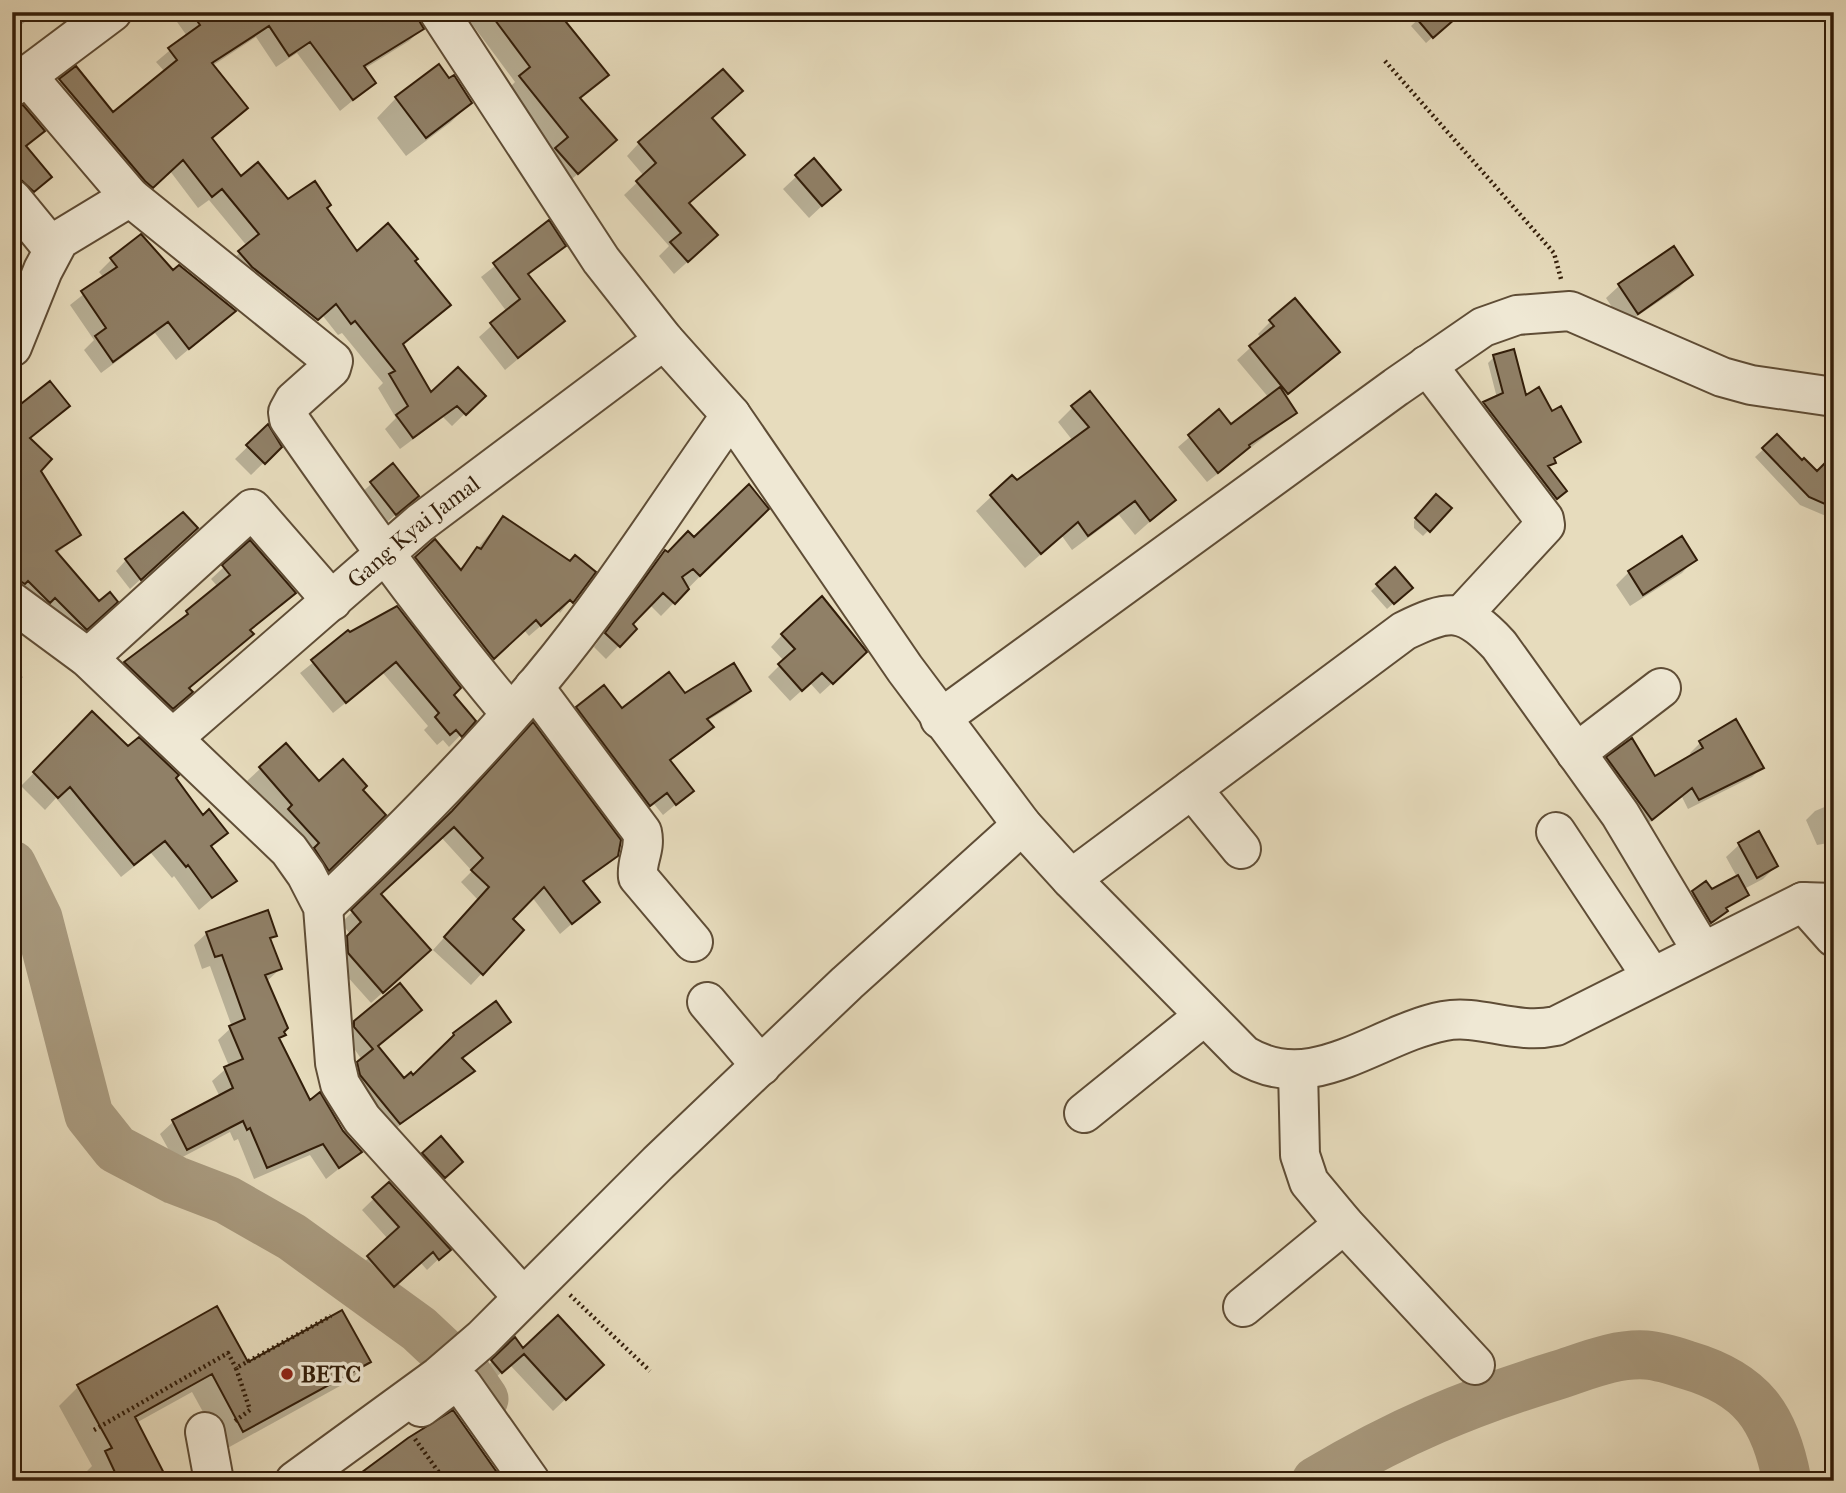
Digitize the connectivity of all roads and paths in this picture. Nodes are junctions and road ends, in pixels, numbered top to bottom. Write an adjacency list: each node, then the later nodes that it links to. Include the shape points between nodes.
1 (112, 12): 4 (street)
2 (439, 12): 9 (street, via 601,260)
3 (1385, 61): 8 (path, via 1554,253)
4 (19, 81): 5 (street)
5 (130, 197): 7 (street, via 69,233); 14 (street, via 333,361 294,401 289,419)
6 (12, 199): 7 (street)
7 (53, 248): 10 (street)
8 (1570, 311): 11 (street, via 1517,315 1483,327); 12 (street, via 1722,377)
9 (664, 340): 13 (street); 14 (street, Gang Kyai Jamal, via 420,523)
10 (12, 348)
11 (1427, 365): 17 (street, via 1545,525); 21 (street)
12 (1834, 397)
13 (731, 415): 20 (street, via 581,628); 21 (street)
14 (386, 555): 15 (street, Gang Kyai Jamal); 20 (street, via 454,647)
15 (332, 601): 18 (street, via 252,509); 22 (street, Gang Kyai Jamal)
16 (12, 602): 18 (street)
17 (1462, 615): 23 (street, via 1479,623 1499,645); 24 (street, via 1448,614 1404,631)
18 (88, 658): 22 (street)
19 (1661, 688): 23 (street)
20 (522, 700): 30 (street, via 389,844); 32 (street, via 642,832 645,847 638,877)
21 (940, 719): 25 (street)
22 (173, 738): 30 (street, via 289,850)
23 (1576, 753): 33 (street, via 1620,814)
24 (1192, 789): 27 (street); 28 (street)
25 (1022, 825): 28 (street); 37 (street)
26 (1556, 832): 34 (street)
27 (1241, 849)
28 (1070, 880): 36 (street)
29 (1818, 902): 31 (street); 33 (street)
30 (323, 907): 41 (street, via 340,1084 362,1119)
31 (1834, 937)
32 (693, 942)
33 (1702, 951): 34 (street)
34 (1652, 977): 38 (street, via 1556,1026 1516,1029 1446,1021 1337,1062)
35 (708, 1002): 37 (street)
36 (1204, 1016): 38 (street, via 1244,1055 1271,1069); 39 (street)
37 (761, 1066): 41 (street)
38 (1298, 1070): 40 (street, via 1302,1166 1313,1188)
39 (1084, 1113)
40 (1344, 1224): 42 (street); 44 (street)
41 (535, 1285): 46 (path); 51 (street, via 439,1376)
42 (1243, 1307)
43 (331, 1316): 45 (path)
44 (1475, 1365)
45 (236, 1368): 48 (path, via 228,1353); 49 (path, via 250,1410)
46 (650, 1371)
47 (402, 1421): 52 (street); 53 (path); 54 (street, via 446,1388 463,1386)
48 (94, 1430)
49 (206, 1437): 50 (street)
50 (215, 1481)
51 (295, 1481)
52 (326, 1481)
53 (445, 1481)
54 (530, 1481)

